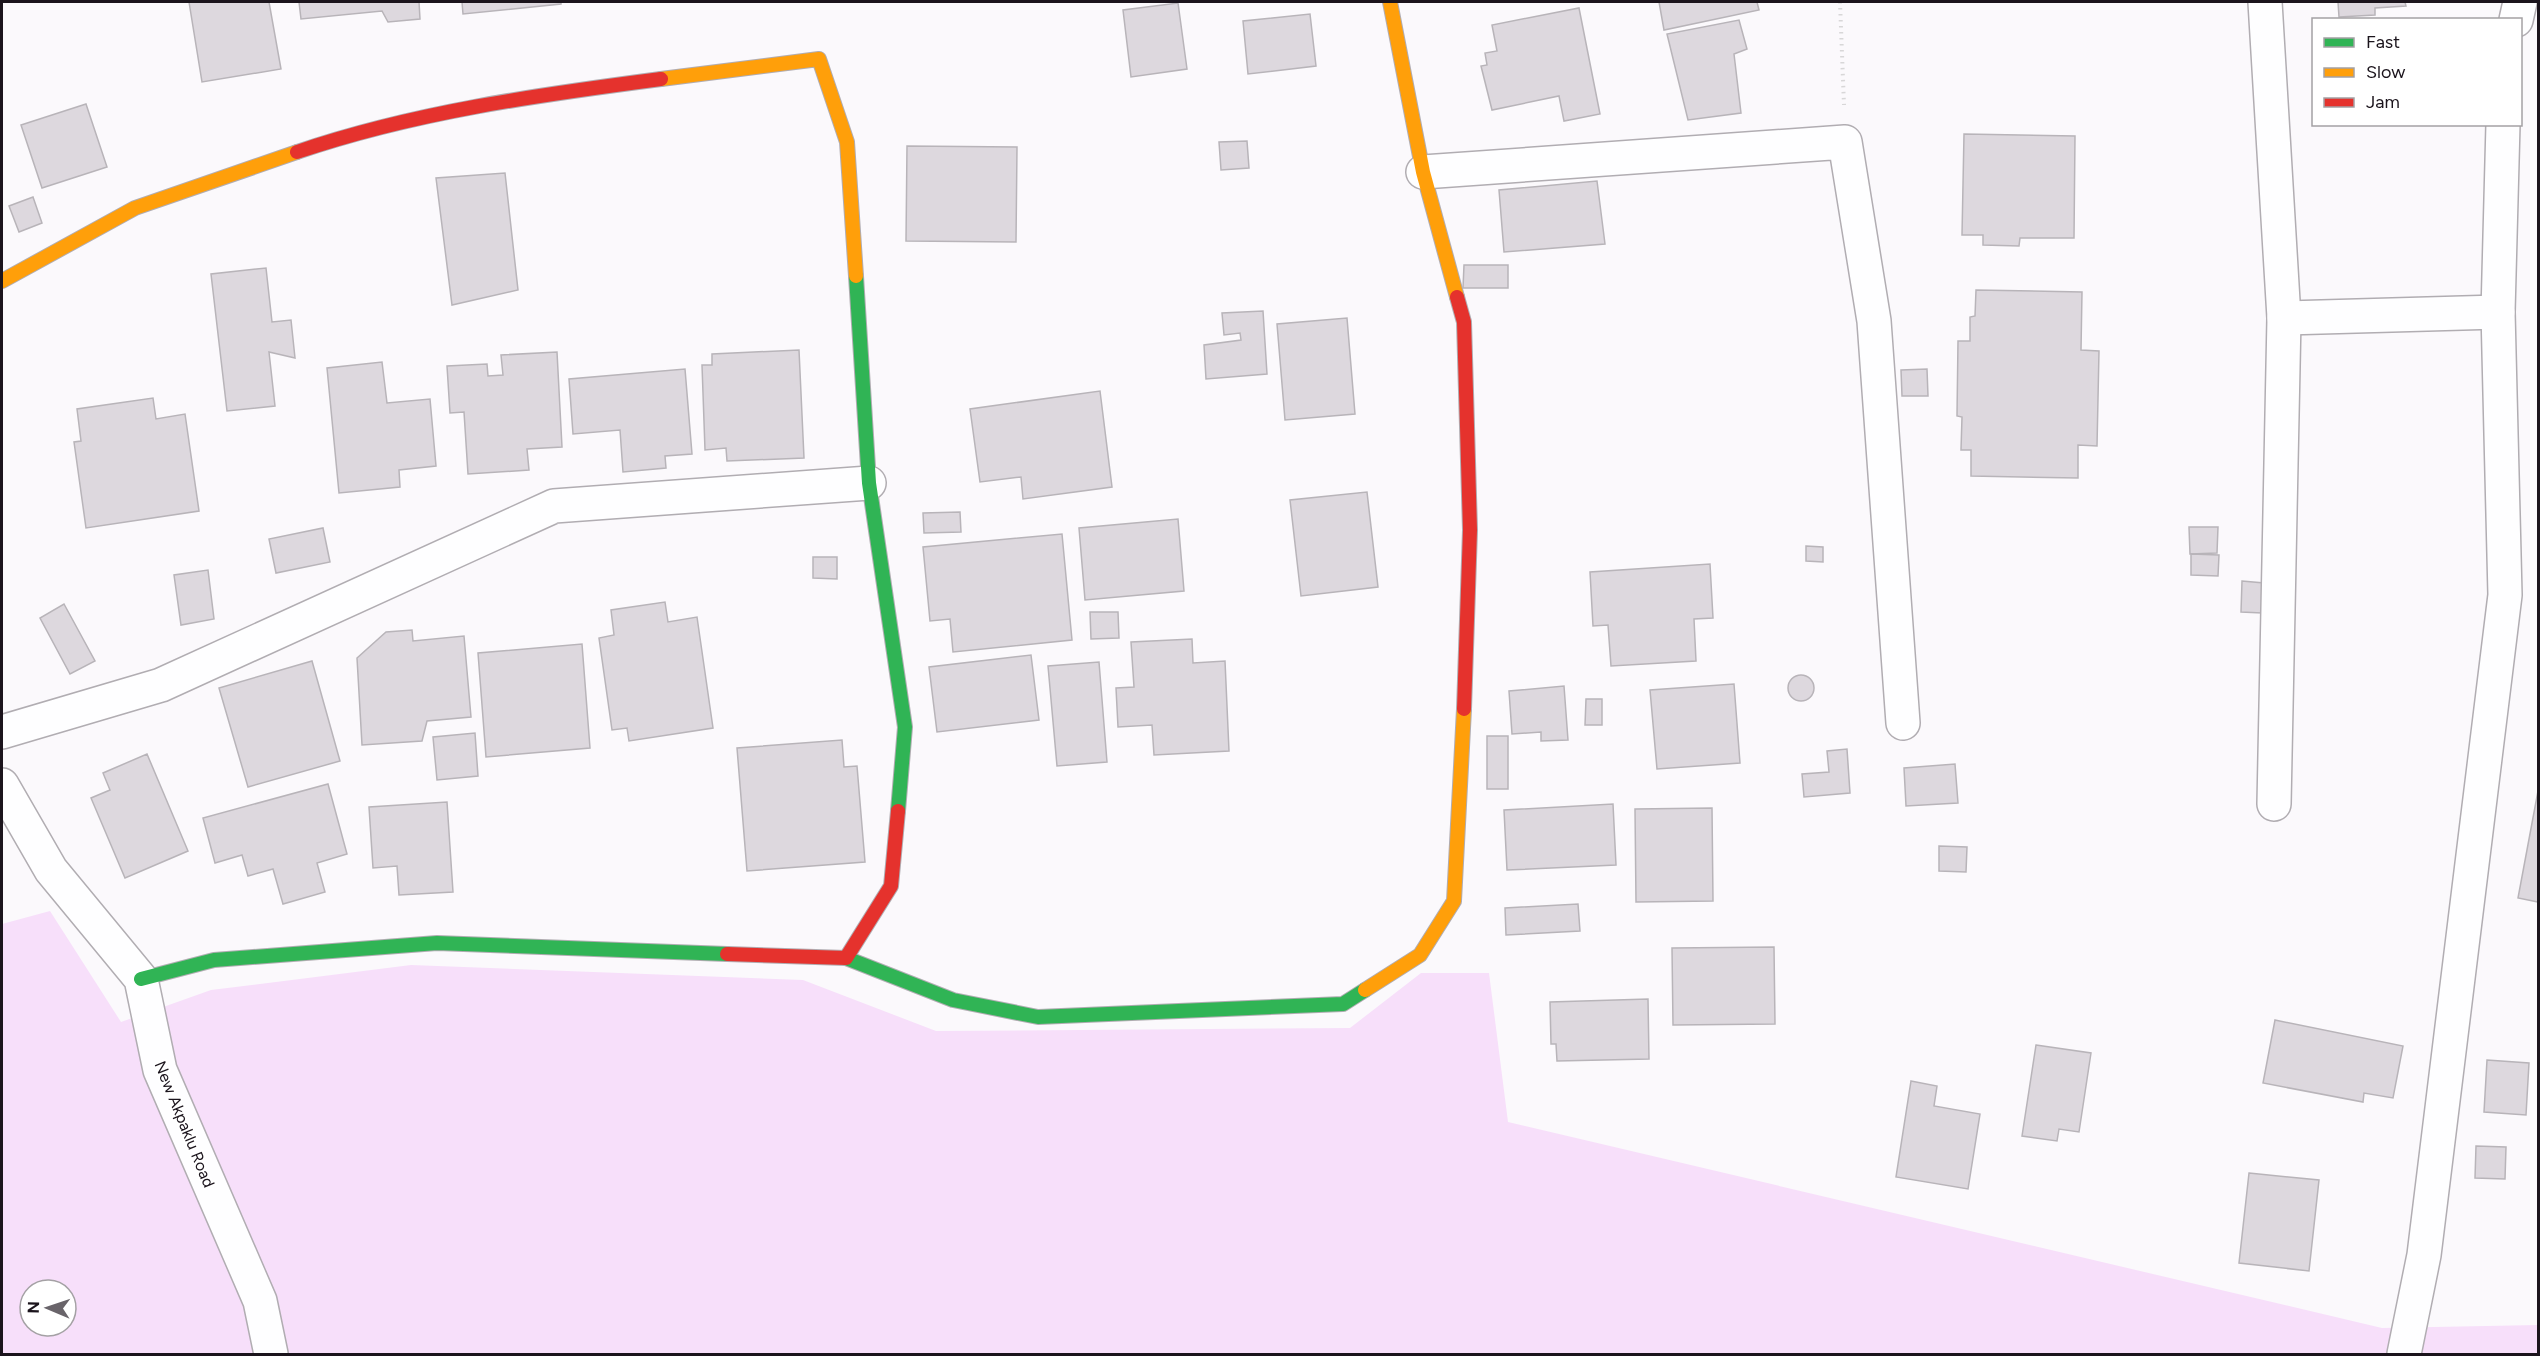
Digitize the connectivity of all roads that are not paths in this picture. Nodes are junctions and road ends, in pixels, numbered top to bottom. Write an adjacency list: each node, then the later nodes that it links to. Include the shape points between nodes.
1 (1390, 2): 6 (street)
2 (2265, 2): 9 (street)
3 (2520, 2): 4 (street)
4 (2516, 18)
5 (2503, 126): 8 (street)
6 (1423, 172): 11 (street, via 1845,142 1875,321); 15 (street, via 1464,322 1470,530 1454,901 1420,955 1343,1004 1038,1017 954,1000)
7 (2, 281): 10 (street, via 135,208 350,134 544,94 819,59 847,142)
8 (2498, 312): 9 (street); 18 (street, via 2505,595 2424,1255)
9 (2284, 318): 14 (street)
10 (869, 483): 12 (street, via 554,506 161,685); 15 (street, via 905,727 891,886)
11 (1903, 723)
12 (2, 732)
13 (2, 785): 16 (street, New Akpaklu Road, via 51,870)
14 (2274, 804)
15 (846, 958): 16 (street, via 437,943 214,960)
16 (141, 979): 17 (street, New Akpaklu Road, via 160,1070 260,1301)
17 (271, 1354)
18 (2404, 1354)

